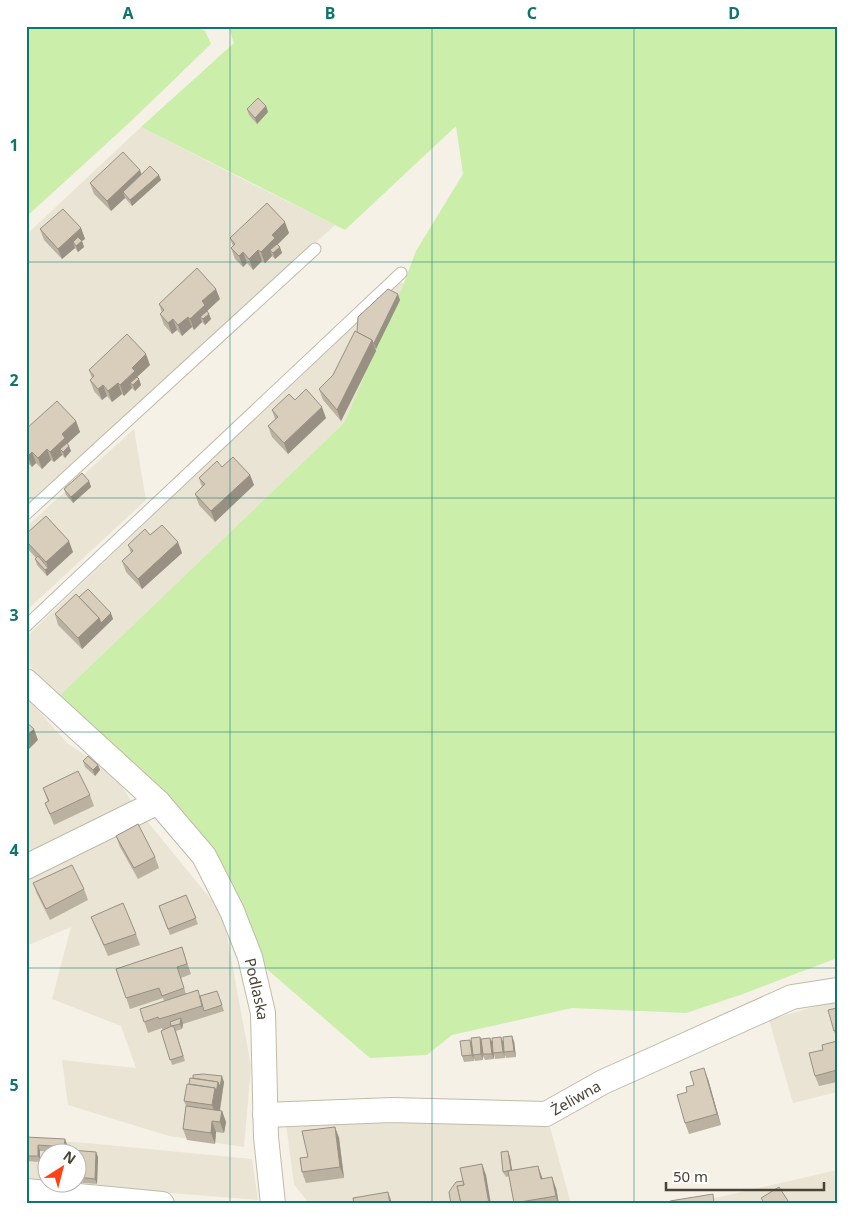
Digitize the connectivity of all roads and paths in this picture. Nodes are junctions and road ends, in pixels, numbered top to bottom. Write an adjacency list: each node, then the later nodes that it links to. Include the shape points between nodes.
1 (315, 249): 3 (lane)
2 (401, 273): 4 (lane)
3 (26, 514)
4 (26, 626)
5 (26, 681): 6 (street, Podlaska)
6 (158, 802): 7 (street); 9 (street, Podlaska, via 204,856 232,911 250,957 263,1013)
7 (26, 867)
8 (837, 990): 9 (street, Żeliwna, via 792,997 603,1082 546,1114 392,1110)
9 (265, 1115): 12 (street, Podlaska)
10 (26, 1191): 11 (street)
11 (162, 1204)
12 (273, 1204)

